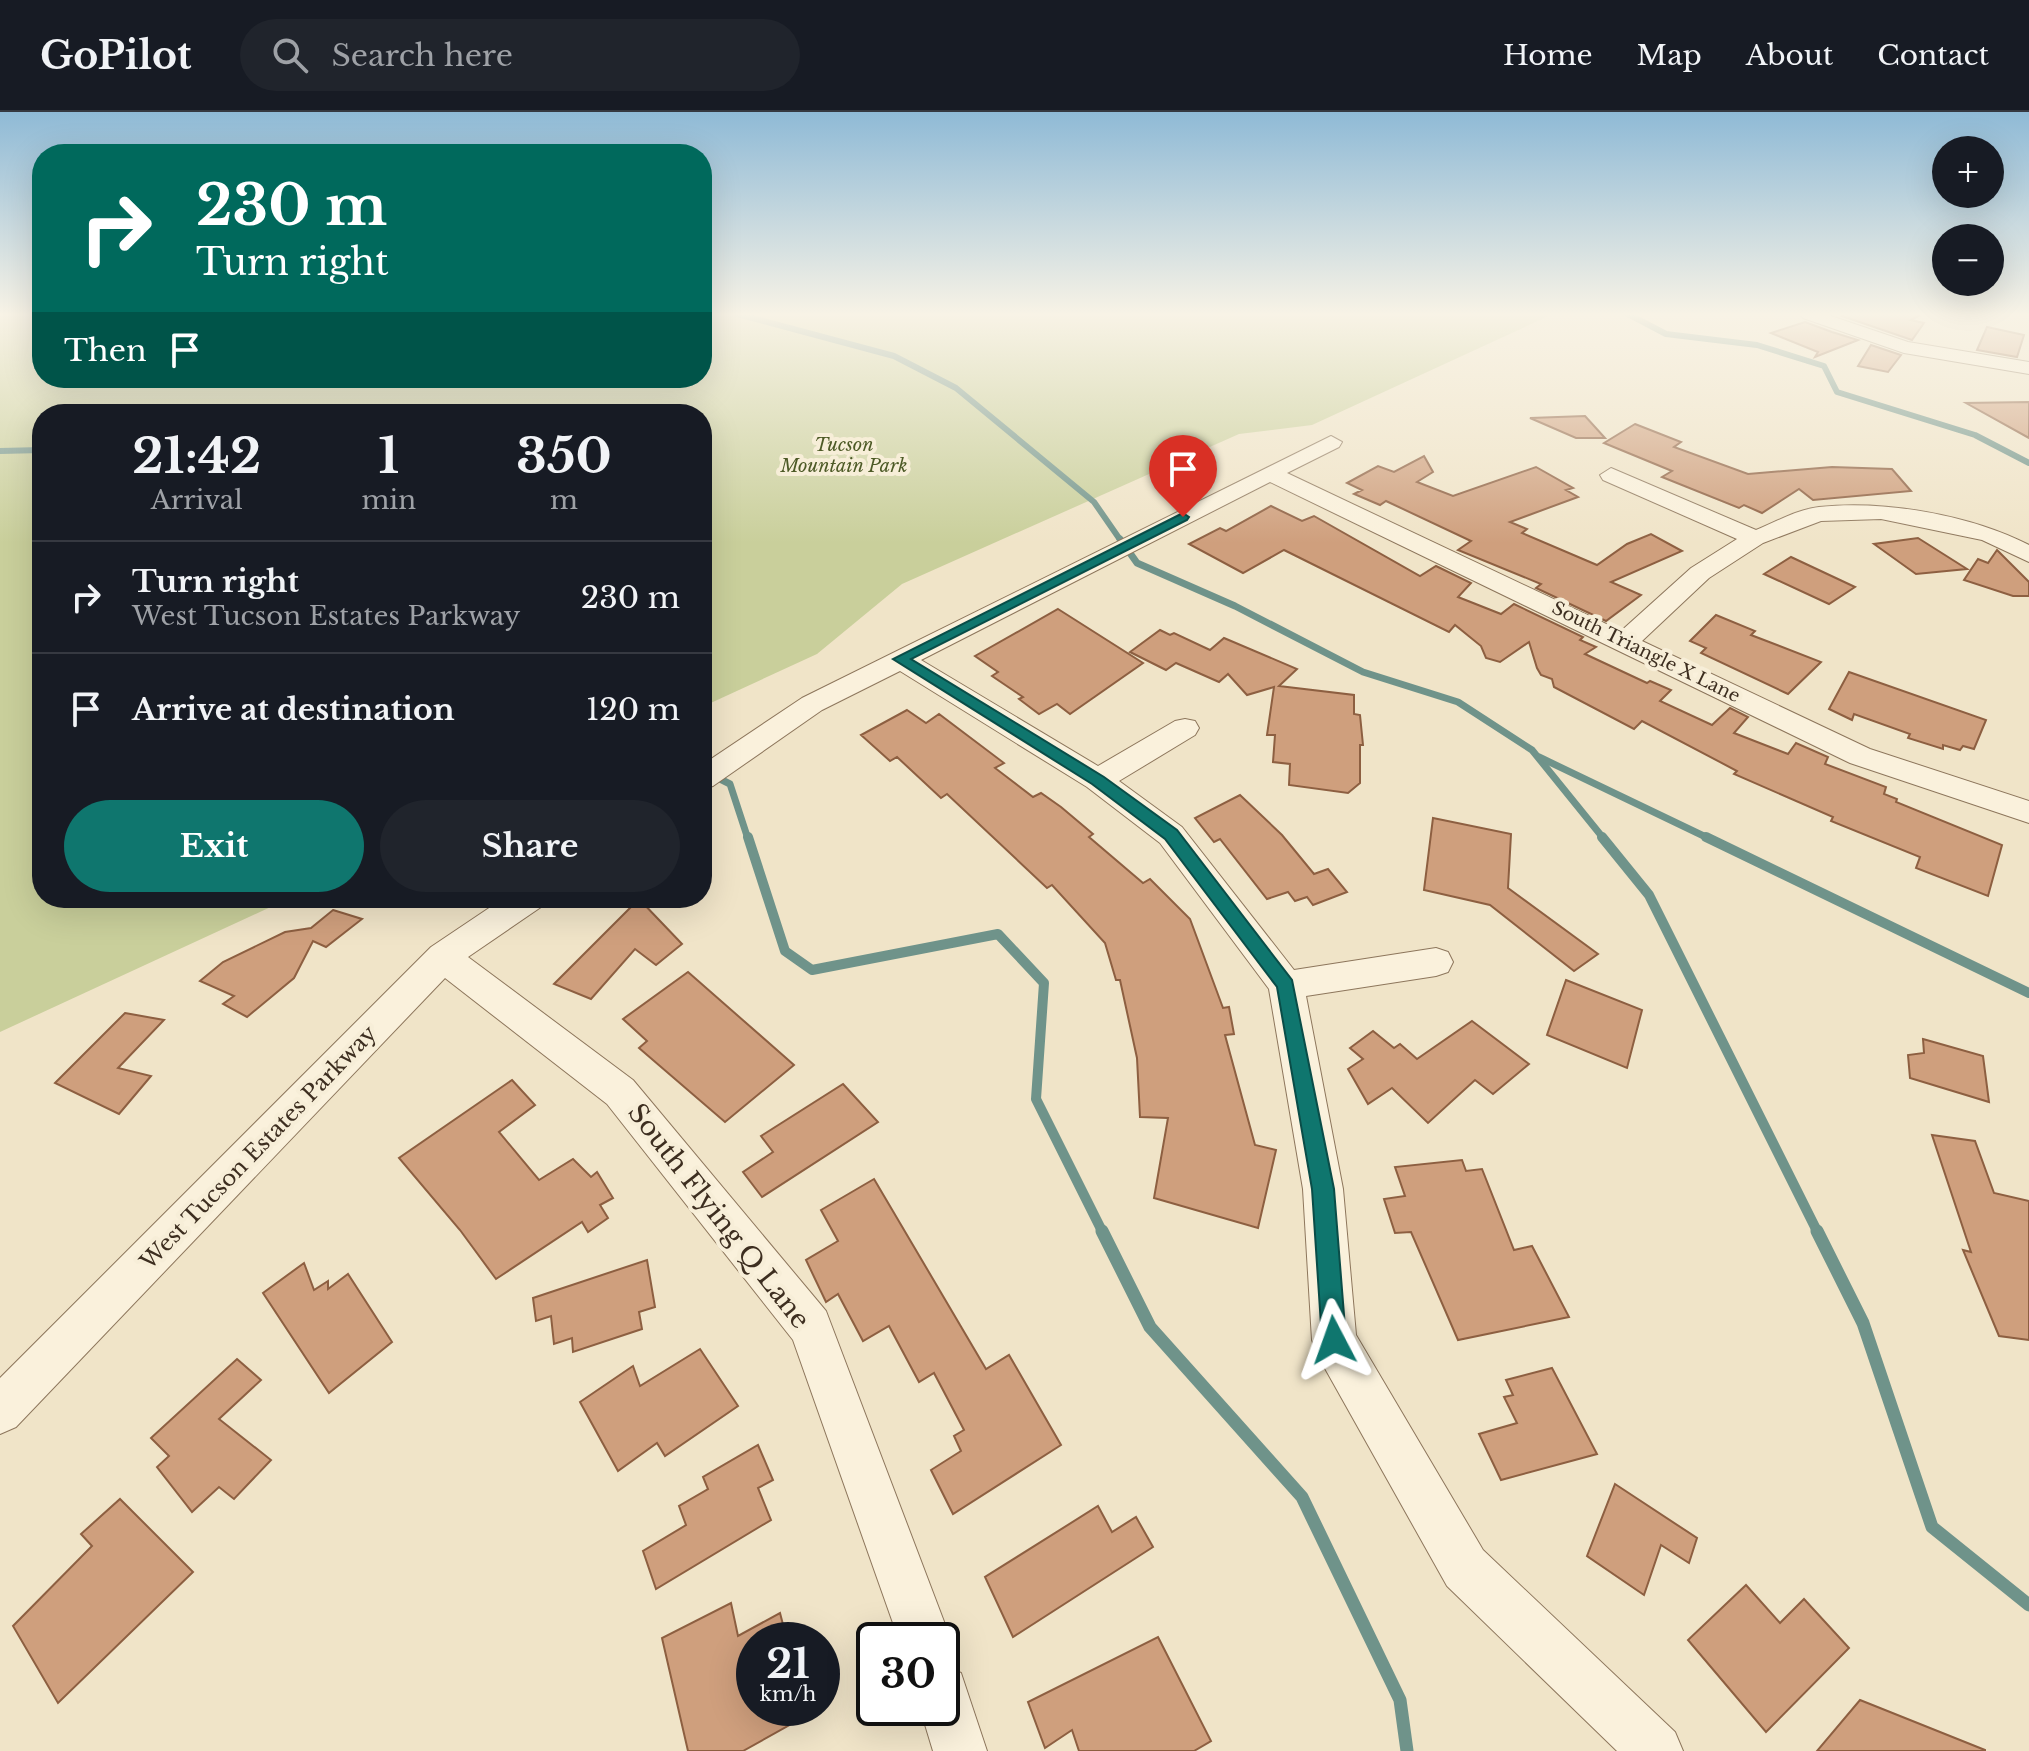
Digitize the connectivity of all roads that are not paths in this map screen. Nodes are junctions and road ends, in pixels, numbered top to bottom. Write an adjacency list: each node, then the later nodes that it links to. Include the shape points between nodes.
1 (1331, 442): 2 (street)
2 (1270, 473): 6 (street, South Triangle X Lane); 7 (street)
3 (1611, 475): 4 (street)
4 (1755, 538): 5 (street, via 1818,514 1881,512 1989,534); 6 (street, via 1700,573)
5 (2029, 555)
6 (1625, 642): 11 (street, South Triangle X Lane, via 1860,756)
7 (900, 659): 9 (street, via 812,704); 10 (street)
8 (1185, 728): 10 (street)
9 (712, 772)
10 (1098, 780): 15 (street, via 1171,835)
11 (2029, 812)
12 (514, 908): 13 (street, West Tucson Estates Parkway)
13 (443, 957): 16 (street, West Tucson Estates Parkway); 17 (street, South Flying Q Lane, via 620,1092 810,1327)
14 (1436, 962): 15 (street)
15 (1286, 985): 20 (street, via 1323,1189 1334,1340 1465,1568)
16 (0, 1411)
17 (918, 1622)
18 (952, 1726): 19 (street)
19 (960, 1751)
20 (1656, 1751)

